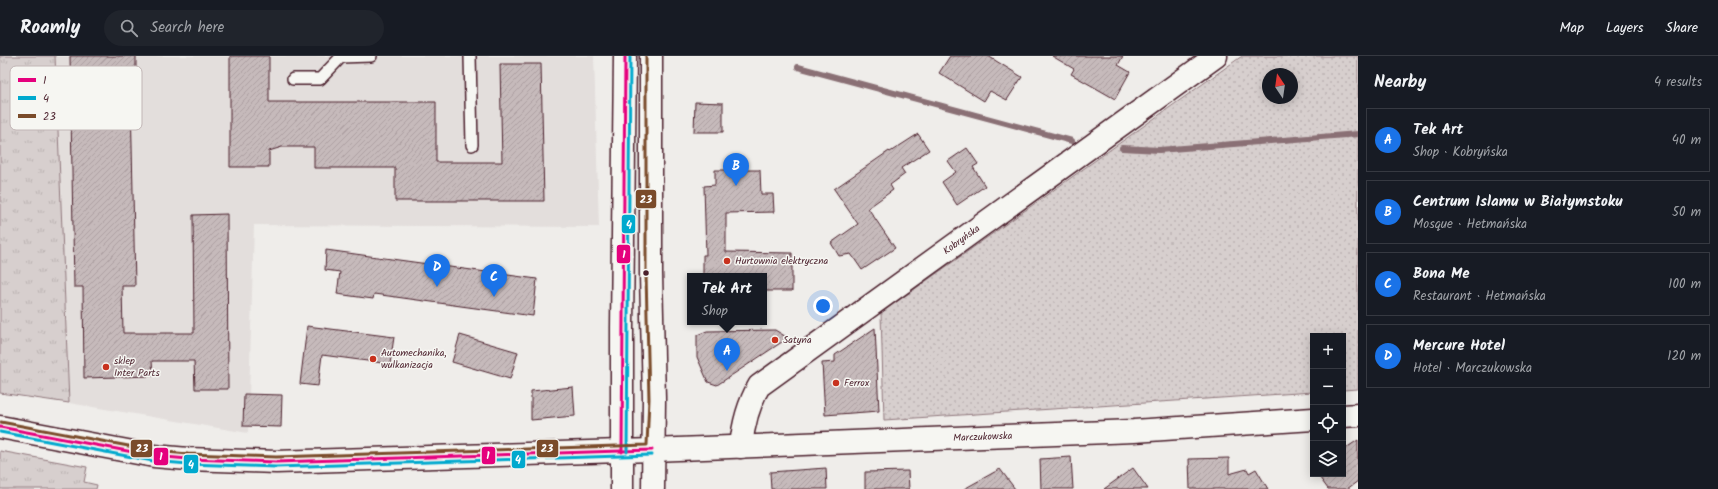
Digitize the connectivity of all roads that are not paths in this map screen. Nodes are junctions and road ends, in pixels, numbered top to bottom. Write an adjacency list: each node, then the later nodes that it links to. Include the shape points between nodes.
1 (371, 56): 6 (lane, via 341,57 320,79)
2 (470, 56): 7 (lane)
3 (625, 56): 8 (street)
4 (651, 56): 9 (street)
5 (1216, 56): 14 (street, Kobryńska, via 758,386 743,426)
6 (293, 79)
7 (472, 145)
8 (622, 327): 9 (street, via 628,335 633,336 644,335); 16 (street)
9 (652, 328): 15 (street)
10 (1358, 415): 11 (street)
11 (1346, 416)
12 (1310, 419): 14 (street, Marczukowska, via 1134,430)
13 (0, 427): 16 (street, via 154,456 233,461)
14 (741, 447): 15 (street, Marczukowska)
15 (652, 450): 16 (street, Marczukowska); 18 (street)
16 (622, 452): 17 (street)
17 (622, 489)
18 (653, 489)

